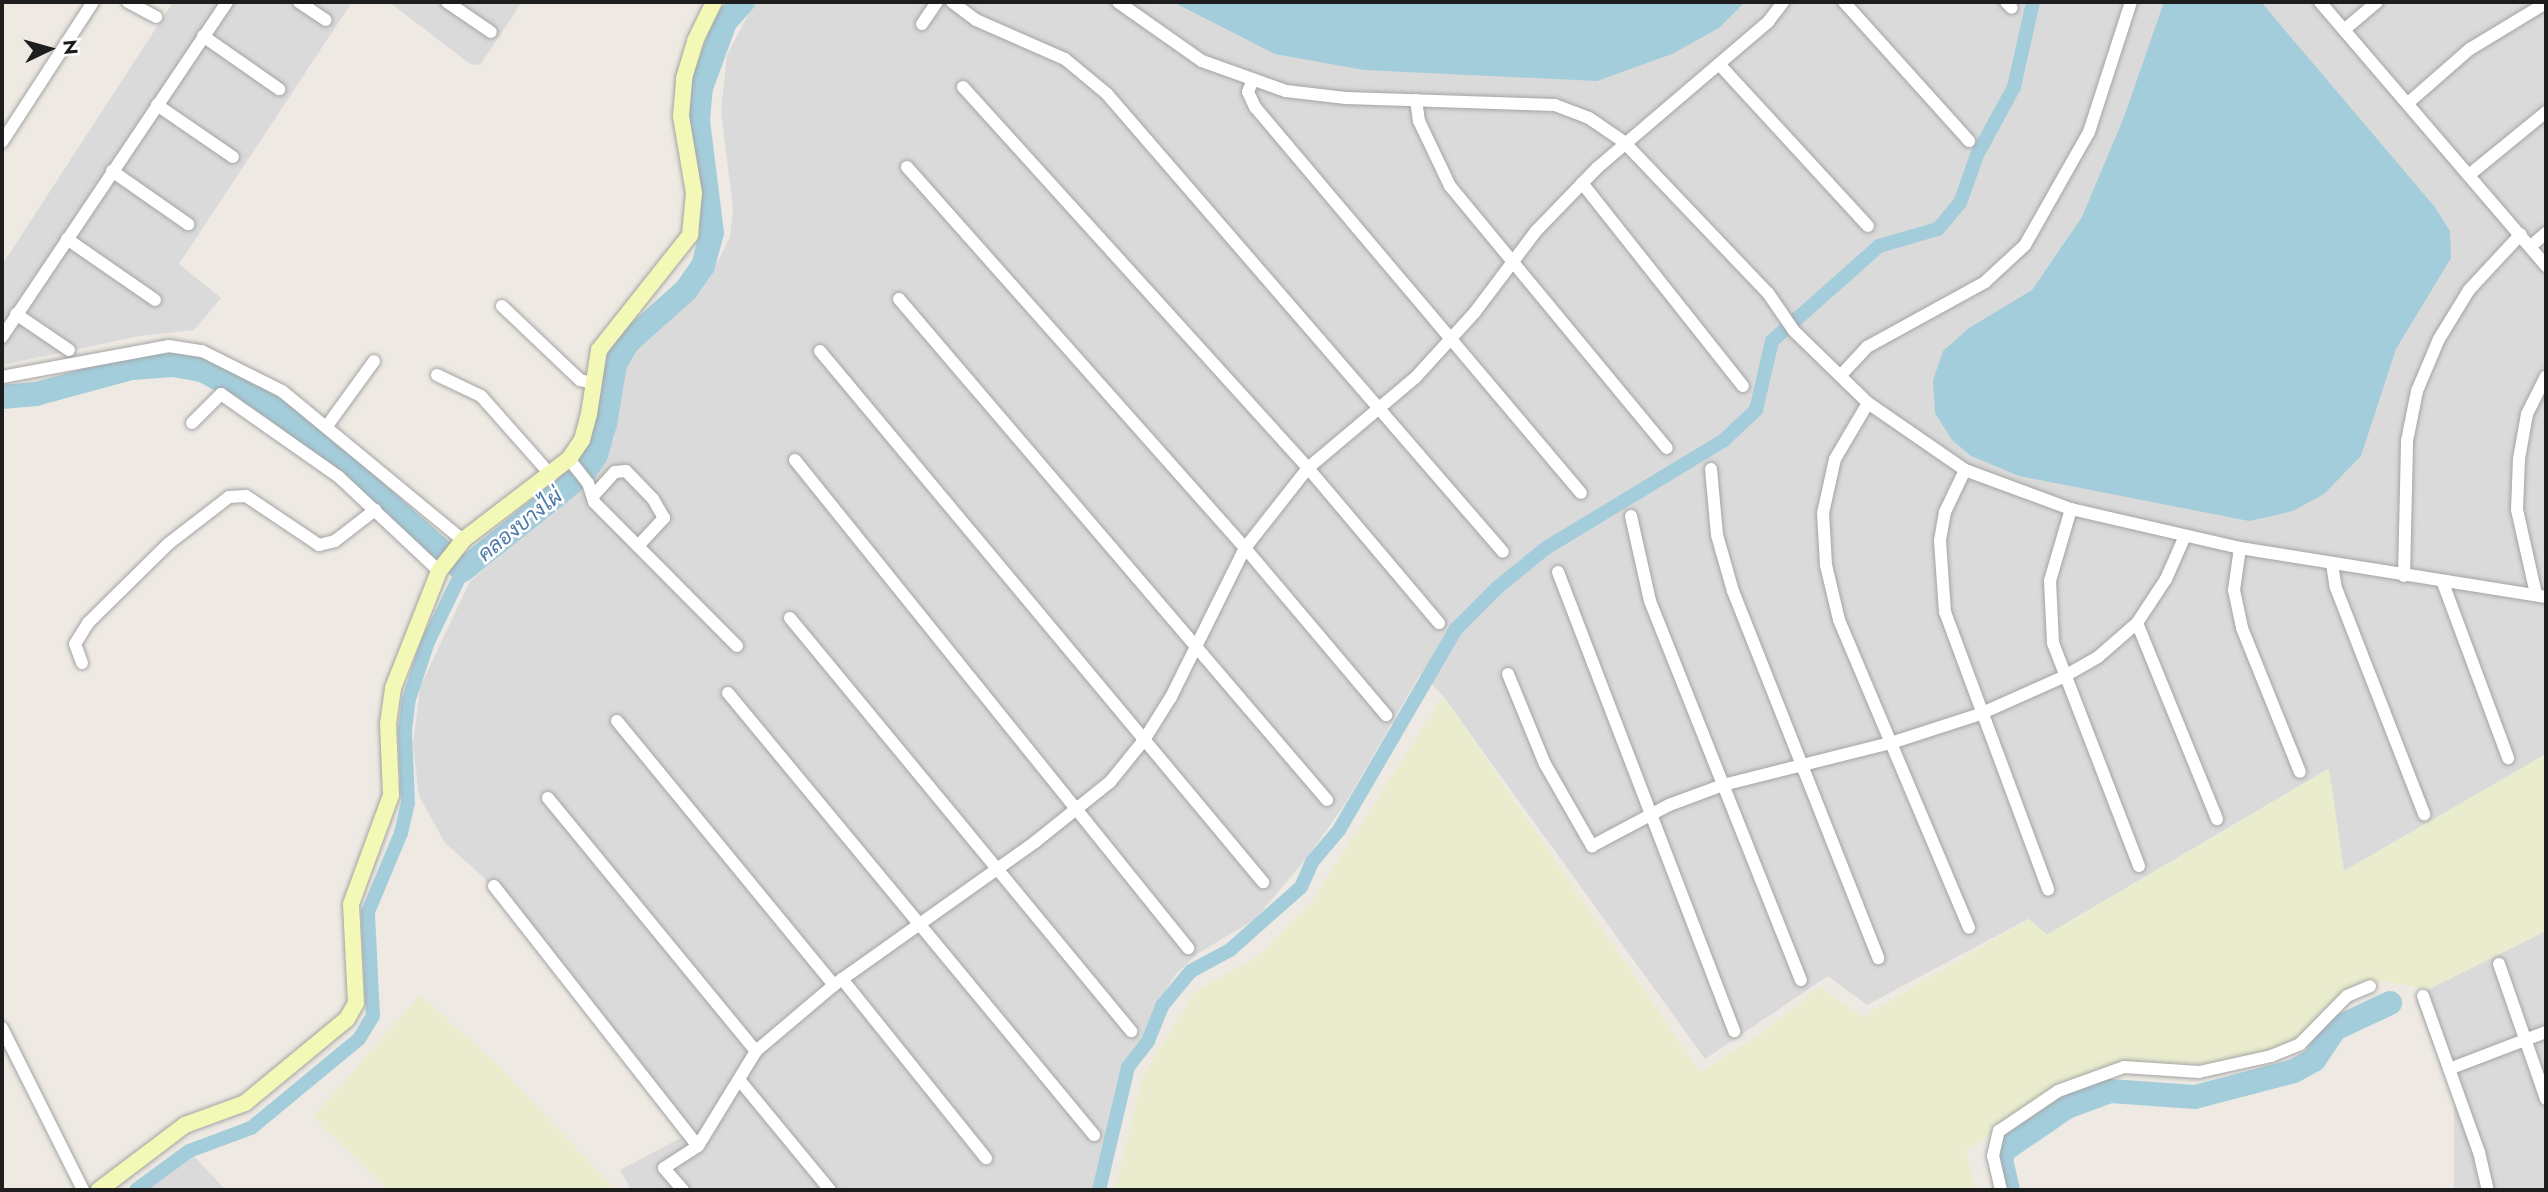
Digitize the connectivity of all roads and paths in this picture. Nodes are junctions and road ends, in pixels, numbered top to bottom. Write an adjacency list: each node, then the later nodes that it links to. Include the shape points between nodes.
1 (93, 2): 31 (street)
2 (128, 2): 16 (street)
3 (227, 2): 21 (street)
4 (299, 2): 17 (street)
5 (447, 2): 20 (street)
6 (714, 2): 59 (street, via 684,78 681,116 694,193 690,235 615,324 599,350)
7 (937, 2): 18 (street)
8 (952, 2): 62 (street, via 976,20 1065,59 1107,94)
9 (1118, 2): 23 (street, via 1202,61)
10 (1783, 2): 22 (street)
11 (1844, 2): 30 (street)
12 (2131, 2): 55 (street, via 2088,132 2025,245 1985,282 1867,347)
13 (2320, 2): 19 (street)
14 (2377, 2): 19 (street)
15 (2546, 2): 27 (street, via 2470,49)
16 (156, 17)
17 (326, 20)
18 (922, 24)
19 (2344, 30): 27 (street)
20 (491, 32)
21 (203, 36): 25 (street); 28 (street)
22 (1719, 64): 32 (street); 39 (street)
23 (1252, 82): 26 (street, via 1346,98); 51 (street, via 1248,92 1255,107)
24 (963, 87): 68 (street)
25 (279, 89)
26 (1416, 100): 32 (street, via 1555,105 1589,118); 44 (street, via 1423,131 1450,186)
27 (2408, 103): 36 (street)
28 (157, 105): 33 (street); 35 (street)
29 (2546, 111): 36 (street)
30 (1969, 141)
31 (2, 142)
32 (1624, 142): 37 (street); 55 (street, via 1768,293 1794,331)
33 (233, 158)
34 (907, 167): 80 (street)
35 (113, 171): 38 (street); 42 (street)
36 (2469, 175): 41 (street)
37 (1582, 183): 44 (street); 60 (street)
38 (188, 224)
39 (1868, 226)
40 (2546, 233): 43 (street)
41 (2521, 234): 43 (street); 86 (street, via 2469,290 2439,338 2417,391 2407,441)
42 (67, 239): 47 (street); 49 (street)
43 (2531, 246): 45 (street)
44 (1513, 261): 51 (street); 65 (street)
45 (2546, 266)
46 (899, 299): 92 (street)
47 (155, 300)
48 (502, 306): 59 (street, via 580,380)
49 (16, 314): 50 (street); 52 (street)
50 (2, 337)
51 (1451, 339): 62 (street); 73 (street)
52 (69, 350)
53 (820, 351): 101 (street)
54 (373, 362): 64 (street)
55 (1842, 374): 61 (street)
56 (437, 375): 71 (street, via 481,396)
57 (2546, 376): 88 (street, via 2527,414 2517,510)
58 (2, 377): 64 (street, via 169,346 191,350 282,391)
59 (592, 383): 67 (street)
60 (1743, 386)
61 (1868, 402): 70 (street); 102 (street, via 1835,459 1823,513 1826,565 1839,620)
62 (1380, 407): 68 (street); 82 (street)
63 (192, 423): 75 (street, via 221,394 339,477)
64 (327, 426): 78 (street)
65 (1667, 448)
66 (796, 460): 109 (street)
67 (575, 465): 71 (street); 72 (street)
68 (1308, 468): 80 (street); 90 (street)
69 (1711, 470): 104 (street, via 1717,535 1733,591)
70 (1965, 470): 74 (street); 98 (street, via 1945,512 1941,583 1955,646)
71 (551, 475): 78 (street)
72 (591, 489): 79 (street, via 594,502); 79 (street, via 615,471 626,471 653,499 664,518)
73 (1581, 493)
74 (2071, 509): 77 (street); 96 (street, via 2050,581 2053,643)
75 (374, 510): 84 (street); 94 (street, via 335,541 319,545 246,496 229,497 168,544 88,623 75,644)
76 (1631, 516): 106 (street, via 1650,601)
77 (2185, 536): 81 (street); 91 (street, via 2166,579)
78 (459, 544): 84 (street)
79 (638, 546): 93 (street)
80 (1245, 548): 92 (street); 99 (street)
81 (2240, 548): 83 (street); 105 (street, via 2234,590 2242,628)
82 (1503, 552)
83 (2332, 564): 86 (street); 110 (street, via 2336,588)
84 (441, 568): 140 (street, via 393,688 388,724 391,796 351,904 356,1003 347,1019 245,1103 186,1125)
85 (1558, 572): 111 (street)
86 (2404, 576): 87 (street)
87 (2443, 583): 88 (street); 103 (street)
88 (2541, 595)
89 (790, 618): 114 (street)
90 (1439, 623)
91 (2137, 623): 96 (street, via 2098,657); 112 (street)
92 (1195, 645): 101 (street); 108 (street)
93 (737, 646)
94 (82, 663)
95 (1508, 674): 111 (street, via 1545,764 1591,846)
96 (2063, 677): 98 (street); 113 (street)
97 (728, 693): 118 (street)
98 (1980, 714): 102 (street); 117 (street)
99 (1386, 715)
100 (617, 721): 124 (street)
101 (1144, 740): 109 (street, via 1110,782); 115 (street)
102 (1894, 742): 104 (street); 119 (street)
103 (2508, 758)
104 (1802, 766): 106 (street); 121 (street)
105 (2300, 772)
106 (1723, 785): 111 (street); 123 (street)
107 (548, 798): 132 (street)
108 (1327, 800)
109 (1076, 809): 114 (street); 120 (street)
110 (2424, 814)
111 (1650, 815): 129 (street)
112 (2217, 819)
113 (2139, 866)
114 (998, 869): 118 (street); 128 (street)
115 (1263, 882)
116 (494, 886): 137 (street)
117 (2048, 889)
118 (919, 924): 124 (street); 136 (street)
119 (1969, 928)
120 (1188, 948)
121 (1878, 958)
122 (2500, 964): 131 (street)
123 (1801, 980)
124 (838, 982): 132 (street); 138 (street)
125 (2370, 986): 143 (street, via 2347,996 2300,1044 2271,1056 2199,1072 2124,1067 2058,1091 1999,1131 1993,1156)
126 (2423, 996): 133 (street)
127 (2, 1028): 139 (street)
128 (1131, 1031)
129 (1734, 1031)
130 (2546, 1032): 131 (street)
131 (2527, 1040): 133 (street); 135 (street)
132 (757, 1051): 134 (street)
133 (2449, 1069): 144 (street)
134 (741, 1082): 137 (street); 142 (street)
135 (2546, 1098)
136 (1094, 1135)
137 (698, 1146): 141 (street, via 664,1168)
138 (986, 1158)
139 (83, 1190)
140 (99, 1190)
141 (683, 1190)
142 (830, 1190)
143 (2001, 1190)
144 (2488, 1190)

